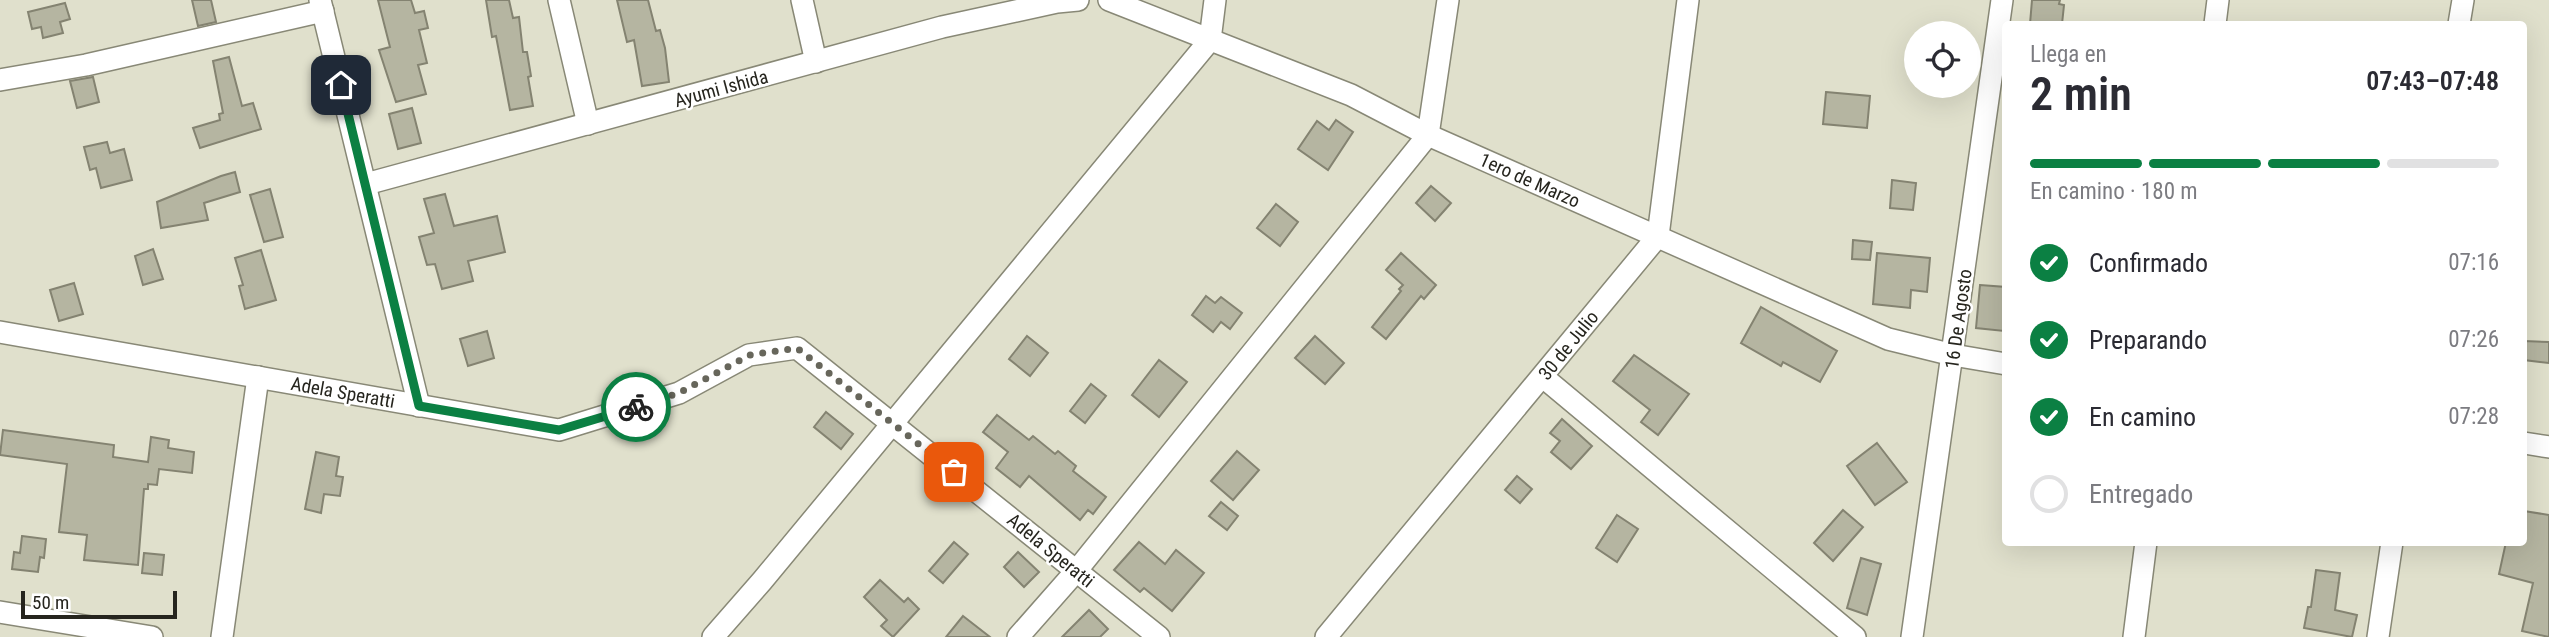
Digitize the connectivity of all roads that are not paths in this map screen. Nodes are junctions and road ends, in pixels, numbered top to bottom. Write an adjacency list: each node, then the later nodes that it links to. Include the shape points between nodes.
1 (559, 0): 17 (street)
2 (802, 0): 15 (street)
3 (1078, 0): 15 (street, Ayumi Ishida, via 942,27)
4 (1109, 0): 14 (street, 1ero de Marzo)
5 (1215, 0): 14 (street)
6 (1448, 0): 18 (street)
7 (1688, 0): 20 (street)
8 (2001, 0): 22 (street, 16 De Agosto)
9 (2218, 0): 12 (street)
10 (2462, 0): 13 (street)
11 (322, 5): 16 (street, via 86,65); 19 (street)
12 (2215, 21)
13 (2459, 21)
14 (1210, 40): 18 (street, 1ero de Marzo, via 1351,95); 27 (street)
15 (816, 62): 17 (street, Ayumi Ishida)
16 (0, 80)
17 (588, 124): 19 (street, Ayumi Ishida)
18 (1428, 135): 20 (street, 1ero de Marzo); 32 (street)
19 (366, 184): 26 (street)
20 (1658, 236): 22 (street, 1ero de Marzo, via 1888,339); 25 (street, 30 de Julio)
21 (0, 332): 24 (street, Adela Speratti)
22 (1953, 355): 23 (street); 41 (street, 16 De Agosto)
23 (2002, 363)
24 (258, 377): 26 (street, Adela Speratti); 35 (street)
25 (1543, 377): 39 (street, 30 de Julio); 40 (street)
26 (419, 406): 27 (street, Adela Speratti, via 559,430 679,393 750,355 797,348)
27 (892, 424): 32 (street, Adela Speratti); 36 (street)
28 (2527, 443): 29 (street)
29 (2549, 447)
30 (2145, 546): 42 (street)
31 (2391, 546): 43 (street)
32 (1077, 570): 37 (street); 38 (street, Adela Speratti)
33 (0, 612): 34 (street)
34 (152, 637)
35 (222, 637)
36 (713, 637)
37 (1018, 637)
38 (1159, 637)
39 (1326, 637)
40 (1855, 637)
41 (1912, 637)
42 (2134, 637)
43 (2378, 637)

